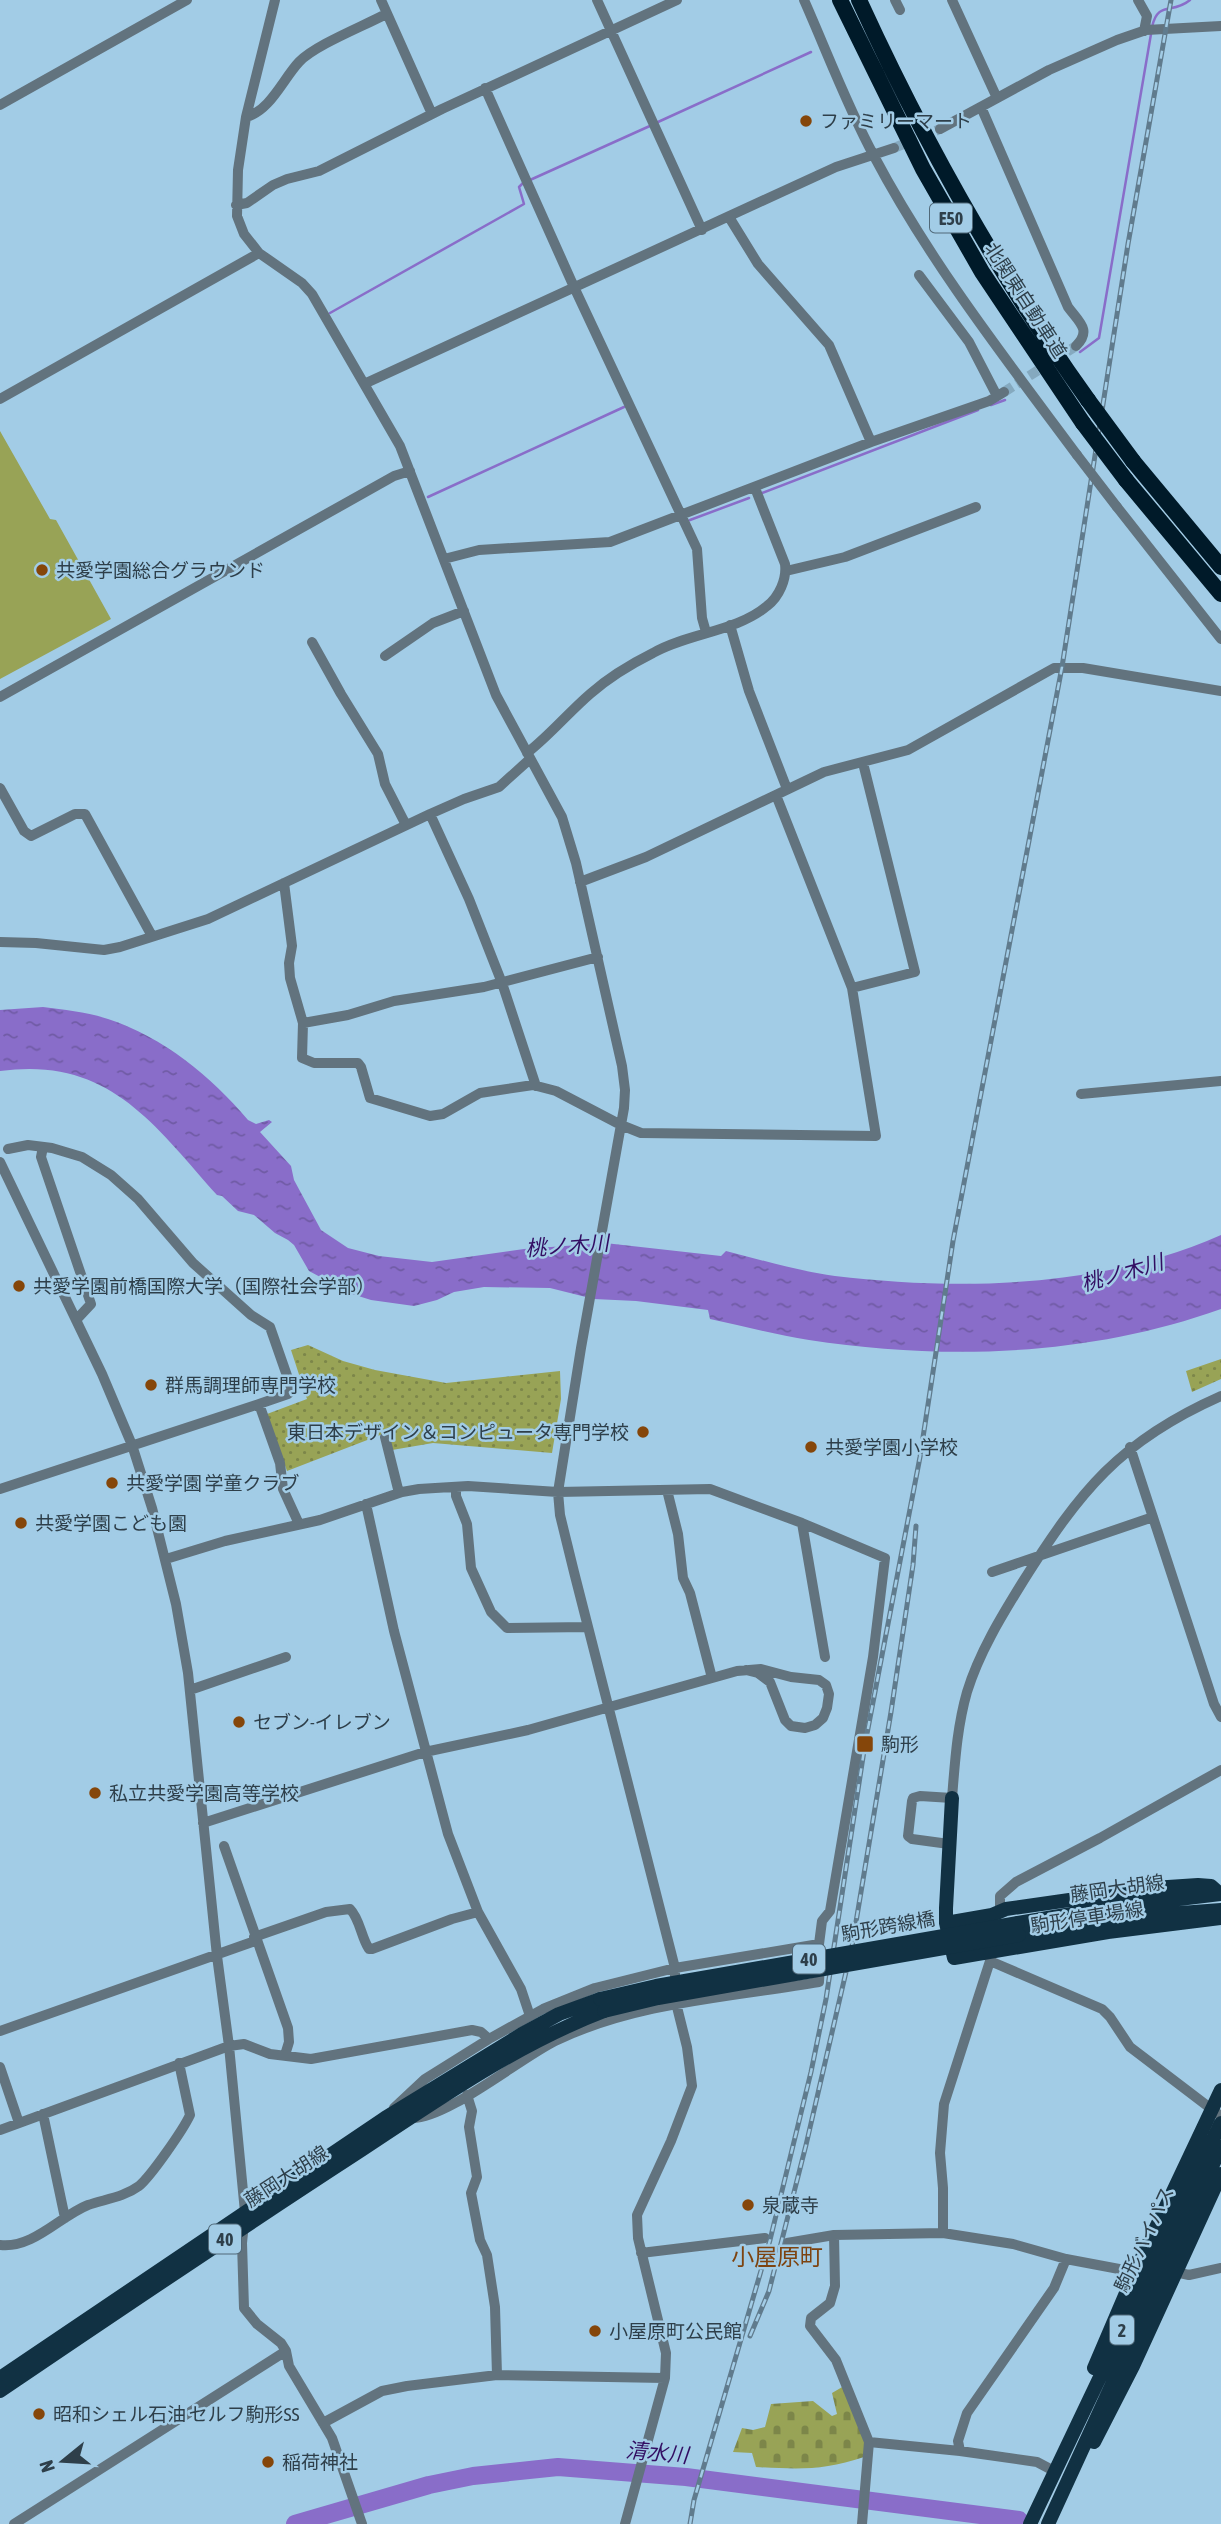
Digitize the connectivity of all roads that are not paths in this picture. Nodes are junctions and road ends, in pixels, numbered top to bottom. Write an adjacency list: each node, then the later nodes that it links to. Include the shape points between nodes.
1 (187, 0): 17 (street)
2 (275, 0): 20 (street)
3 (381, 0): 11 (street)
4 (597, 0): 13 (street)
5 (677, 0): 13 (street)
6 (804, 0): 23 (street)
7 (840, 0): 41 (highway, 北関東自動車道 / E50, bridge, via 918,159 976,262 1083,423)
8 (859, 0): 39 (highway, 北関東自動車道 / E50, bridge, via 917,121 1031,317 1133,461)
9 (953, 0): 16 (street)
10 (1138, 0): 14 (street, via 1147,16)
11 (386, 14): 19 (street); 20 (street, via 304,57 255,114)
12 (1221, 26): 14 (street)
13 (611, 30): 15 (street); 26 (street)
14 (1144, 31): 16 (street, via 1049,70)
15 (485, 88): 19 (street); 29 (street)
16 (997, 98): 18 (street)
17 (0, 105)
18 (981, 107): 21 (street); 30 (street, via 1068,307 1083,328 1085,334)
19 (432, 114): 24 (street, via 319,171 287,179)
20 (246, 117): 24 (street)
21 (940, 129)
22 (894, 148): 23 (street)
23 (873, 154): 25 (street); 45 (street, bridge, via 939,264 1003,355)
24 (236, 205): 27 (street, via 239,224)
25 (729, 217): 26 (street); 33 (street, via 758,264 828,345)
26 (702, 230): 29 (street)
27 (259, 253): 31 (street, via 312,295); 32 (street)
28 (919, 275): 33 (street, via 1001,394)
29 (574, 287): 31 (street); 37 (street)
30 (1076, 346)
31 (364, 384): 34 (street)
32 (0, 399)
33 (871, 442): 35 (street)
34 (410, 471): 38 (street); 49 (street)
35 (755, 488): 37 (street); 40 (street)
36 (976, 507): 40 (street, via 845,557)
37 (682, 515): 38 (street, via 610,542 479,550); 44 (street, via 698,554)
38 (444, 559): 42 (street)
39 (1221, 567)
40 (786, 571): 43 (street, via 768,606)
41 (1221, 594)
42 (464, 611): 47 (street, via 433,623); 50 (street, via 496,695)
43 (730, 625): 44 (street); 53 (street, via 749,691)
44 (706, 632): 50 (street, via 652,653 607,681)
45 (1221, 639)
46 (312, 642): 56 (street, via 378,754 385,784)
47 (385, 656)
48 (1221, 691): 51 (street, via 1054,668 908,750)
49 (0, 697)
50 (529, 756): 55 (street, via 499,788); 57 (street, via 562,817)
51 (863, 762): 53 (street, via 824,772); 63 (street, via 915,972)
52 (0, 788): 59 (street, via 31,836 75,814 85,814)
53 (787, 789): 54 (street)
54 (776, 795): 57 (street, via 637,862); 63 (street)
55 (430, 814): 56 (street); 62 (street)
56 (406, 825): 58 (street)
57 (580, 882): 61 (street)
58 (284, 883): 59 (street, via 208,919); 64 (street, via 292,946 290,978)
59 (152, 936): 60 (street, via 104,950)
60 (0, 942)
61 (598, 957): 62 (street); 68 (street, via 625,1090)
62 (502, 982): 64 (street); 66 (street)
63 (852, 988): 68 (street, via 876,1136 641,1132)
64 (303, 1023): 66 (street, via 302,1058 314,1063 358,1063 368,1097 425,1116 443,1114 480,1093)
65 (1221, 1081): 67 (street)
66 (536, 1086): 68 (street, via 572,1098)
67 (1081, 1094)
68 (621, 1125): 81 (street)
69 (43, 1147): 70 (street); 72 (street, via 41,1157 91,1304); 74 (street, via 82,1157 111,1175 138,1199 193,1264 270,1327 292,1390)
70 (8, 1149)
71 (0, 1162): 72 (street)
72 (76, 1320): 76 (street)
73 (1221, 1396): 77 (street)
74 (259, 1404): 76 (street); 86 (street, via 280,1463 283,1489)
75 (385, 1437): 82 (street)
76 (132, 1445): 79 (street); 88 (street)
77 (1130, 1447): 84 (street); 87 (street, via 1085,1491)
78 (456, 1487): 81 (street); 82 (street); 90 (street, via 467,1524 471,1567 491,1612 507,1628)
79 (0, 1489)
80 (667, 1490): 81 (street); 85 (street, via 710,1489); 94 (street, via 683,1578)
81 (558, 1492): 90 (street)
82 (399, 1493): 83 (street)
83 (366, 1504): 86 (street); 98 (street)
84 (1153, 1517): 87 (street); 97 (street)
85 (802, 1523): 92 (street); 112 (street, via 885,1558 886,1564 830,1911 822,1921)
86 (299, 1524): 88 (street)
87 (1038, 1558): 89 (street); 100 (street, via 1002,1615 968,1690 959,1726)
88 (166, 1559): 95 (street)
89 (992, 1572)
90 (588, 1628): 96 (street)
91 (286, 1657): 95 (street)
92 (825, 1657)
93 (746, 1670): 93 (street, via 823,1682 829,1698 823,1718 805,1728 791,1726 770,1682); 94 (street)
94 (712, 1678): 96 (street)
95 (190, 1690): 101 (street)
96 (609, 1707): 98 (street); 115 (street)
97 (1221, 1717)
98 (425, 1752): 101 (street); 107 (street, via 448,1834)
99 (1221, 1770): 105 (street, via 1016,1882 1000,1896)
100 (952, 1798): 102 (main road, 駒形停車場線); 102 (street, via 913,1798 907,1831 912,1839)
101 (203, 1823): 113 (street)
102 (950, 1844): 109 (main road, 駒形停車場線)
103 (224, 1846): 111 (street)
104 (1220, 1894): 105 (main road, 駒形停車場線, via 1204,1884); 110 (main road, 藤岡大胡線 / 40, via 1113,1906)
105 (1000, 1910): 109 (main road, 駒形停車場線)
106 (1221, 1910): 110 (main road, 藤岡大胡線 / 40)
107 (478, 1912): 111 (street, via 372,1949 350,1909 326,1912); 118 (street, via 517,1979)
108 (1221, 1918): 114 (main road, 駒形停車場線, via 1108,1932)
109 (946, 1923): 114 (main road, 駒形停車場線, via 954,1958)
110 (1018, 1929): 116 (main road, 駒形跨線橋 / 40, bridge, via 656,1986)
111 (255, 1939): 113 (street); 122 (street, via 289,2035)
112 (819, 1944): 115 (street); 117 (street, via 819,1982)
113 (217, 1956): 119 (street); 121 (street)
114 (989, 1957): 131 (street, via 1102,2009 1130,2047); 137 (street, via 944,2104 940,2153)
115 (675, 1968): 117 (street); 118 (street, via 595,1988)
116 (602, 2005): 128 (main road, 藤岡大胡線 / 40, via 559,2014); 129 (main road, 藤岡大胡線 / 40)
117 (676, 2005): 126 (street, via 628,2015 555,2041); 142 (street, via 692,2086 637,2216)
118 (530, 2016): 120 (street)
119 (0, 2031)
120 (489, 2039): 122 (street, via 472,2030 311,2059); 128 (street, via 425,2079)
121 (229, 2046): 122 (street); 123 (street); 134 (street)
122 (285, 2055)
123 (179, 2063): 127 (street); 135 (street, via 190,2115 142,2184)
124 (0, 2067): 130 (street)
125 (1221, 2090): 131 (main road, 2)
126 (465, 2096): 129 (street, via 432,2116); 148 (street, via 472,2110 469,2127 477,2177 471,2193 495,2307)
127 (43, 2114): 130 (street); 135 (street)
128 (385, 2118): 134 (main road, 藤岡大胡線 / 40)
129 (411, 2118): 136 (main road, 藤岡大胡線 / 40)
130 (19, 2123): 132 (street)
131 (1217, 2125): 145 (main road, 2); 155 (main road, 駒形バイパス / 2); 157 (main road, 駒形バイパス / 2)
132 (0, 2130)
133 (1221, 2174): 146 (main road, 2)
134 (245, 2212): 136 (street); 149 (main road, 藤岡大胡線 / 40)
135 (65, 2218): 141 (street, via 33,2237)
136 (242, 2227): 147 (street, via 244,2308); 151 (main road, 藤岡大胡線 / 40)
137 (943, 2233): 138 (street); 143 (street, via 1013,2244)
138 (834, 2235): 140 (street); 153 (street, via 831,2303 811,2318 810,2326 836,2360)
139 (765, 2238): 142 (street)
140 (787, 2243)
141 (0, 2245)
142 (641, 2253): 150 (street, via 666,2353)
143 (1066, 2259): 145 (street); 154 (street, via 1054,2288 967,2413 960,2429)
144 (1221, 2268): 146 (street)
145 (1135, 2272): 155 (main road, 2, via 1080,2400)
146 (1175, 2272): 157 (main road, 2, via 1086,2459)
147 (286, 2351): 152 (street, via 289,2366); 158 (street)
148 (497, 2375): 150 (street); 152 (street, via 382,2391)
149 (0, 2378)
150 (665, 2378): 160 (street)
151 (0, 2391)
152 (323, 2423): 159 (street)
153 (869, 2442): 154 (street); 161 (street)
154 (960, 2451): 156 (street, via 1037,2462)
155 (1062, 2455): 156 (main road, 駒形バイパス / 2)
156 (1054, 2471): 162 (main road, 駒形バイパス / 2)
157 (1062, 2492): 163 (main road, 駒形バイパス / 2)
158 (14, 2524)
159 (362, 2524)
160 (625, 2524)
161 (862, 2524)
162 (1030, 2524)
163 (1048, 2524)

